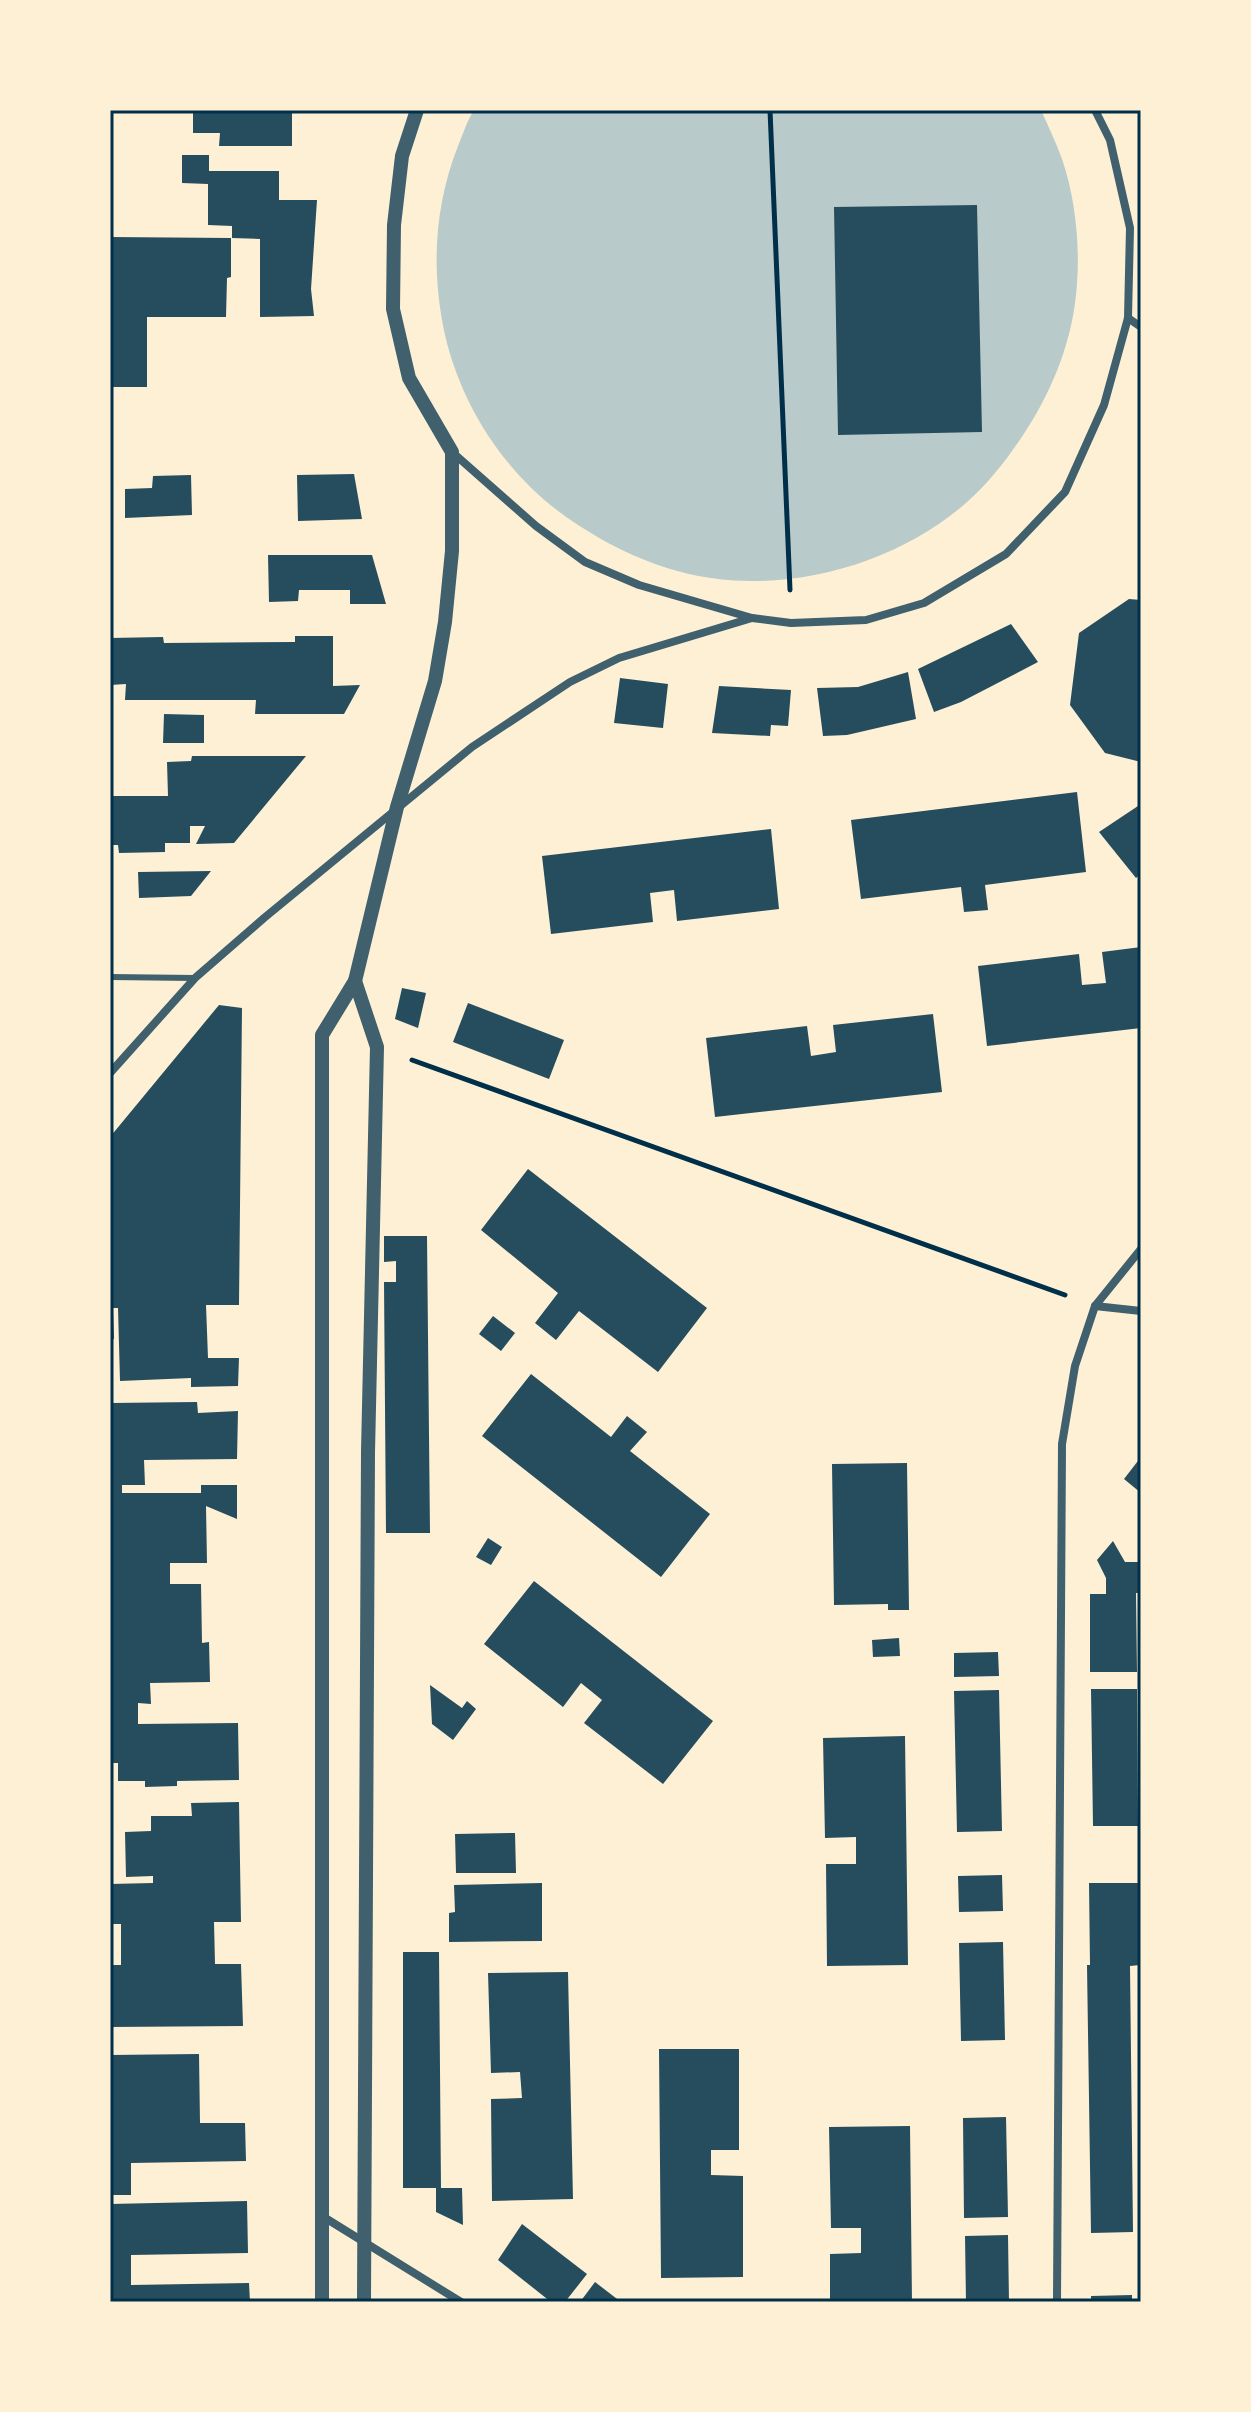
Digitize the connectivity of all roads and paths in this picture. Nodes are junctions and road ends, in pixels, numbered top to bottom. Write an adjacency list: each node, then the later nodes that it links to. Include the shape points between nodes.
1 (417, 110): 6 (street, via 402,156 393,309 409,378)
2 (770, 110): 8 (path)
3 (1095, 110): 4 (street, via 1110,140 1130,228)
4 (1128, 318): 5 (street); 8 (street, via 1104,405 1065,492 1006,554 924,603 866,620)
5 (1141, 327)
6 (452, 452): 7 (street, via 585,562 639,585); 9 (street, via 452,551 445,622 435,681)
7 (752, 618): 8 (street); 9 (street, via 619,658 570,682 472,747)
8 (791, 623)
9 (397, 807): 11 (street); 12 (street)
10 (110, 977): 11 (lane)
11 (195, 978): 14 (street)
12 (355, 981): 13 (street); 18 (street, via 322,1035)
13 (377, 1047): 16 (path); 19 (street, via 368,1452)
14 (110, 1073)
15 (1141, 1249): 16 (street)
16 (1095, 1306): 17 (street); 23 (street, via 1075,1366 1062,1444)
17 (1141, 1311)
18 (321, 2216): 19 (street); 20 (street)
19 (364, 2242): 21 (street); 22 (street)
20 (322, 2302)
21 (364, 2302)
22 (461, 2302)
23 (1057, 2302)

